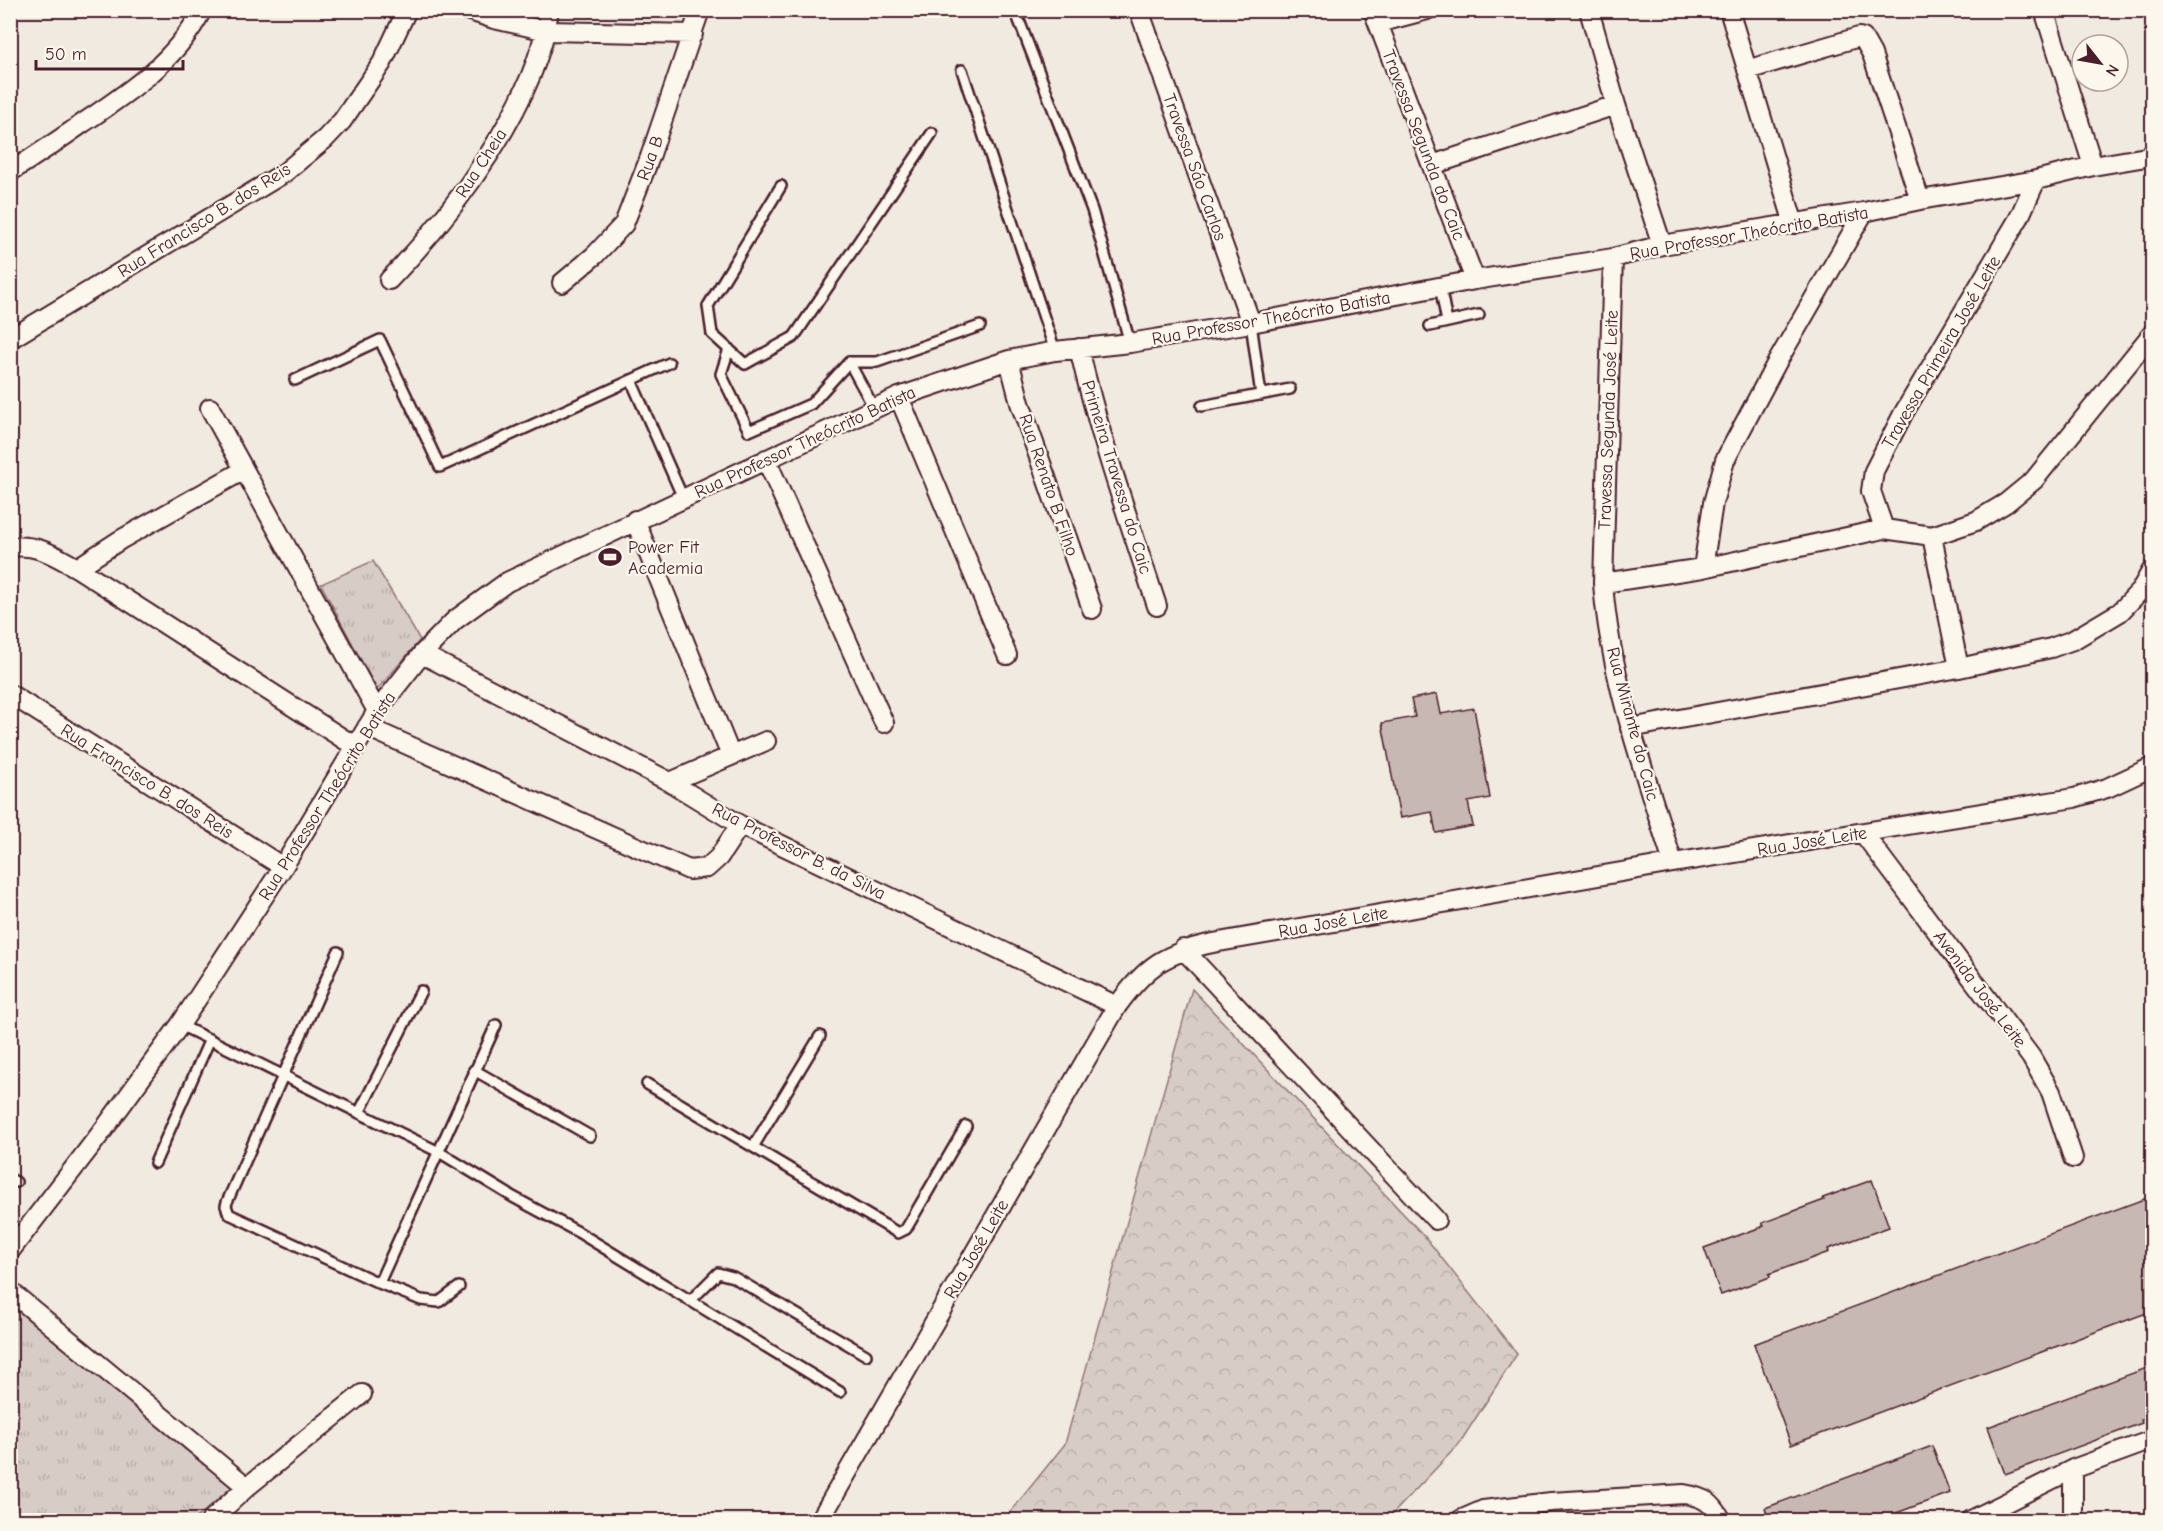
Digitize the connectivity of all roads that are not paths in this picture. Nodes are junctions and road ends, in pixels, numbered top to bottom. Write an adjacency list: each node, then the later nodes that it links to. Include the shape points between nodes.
1 (202, 10): 22 (street, via 176,49 148,76)
2 (407, 10): 40 (street, Rua Francisco B. dos Reis, via 382,63 325,139 292,166)
3 (467, 10): 13 (street)
4 (549, 10): 13 (street, Rua Cheia)
5 (700, 10): 14 (street, Rua B)
6 (1015, 10): 41 (lane, via 1092,210)
7 (1139, 10): 36 (street, Travessa Sáo Carlos)
8 (1427, 10): 12 (street)
9 (1589, 10): 17 (street)
10 (1729, 10): 16 (street)
11 (2044, 10): 21 (street)
12 (1375, 17): 20 (street, Travessa Segunda do Caic)
13 (547, 31): 14 (street); 30 (street, Rua Cheia, via 496,144 422,246)
14 (693, 34): 32 (street, Rua B, via 624,224)
15 (962, 70): 44 (lane)
16 (1748, 70): 25 (street, via 1863,38 1872,54); 27 (street)
17 (1616, 105): 20 (street); 28 (street)
18 (932, 133): 43 (lane, via 794,337 745,364)
19 (2152, 156): 21 (street, Rua Professor Theócrito Batista)
20 (1432, 165): 31 (street, Travessa Segunda do Caic)
21 (2093, 166): 23 (street, Rua Professor Theócrito Batista)
22 (10, 172)
23 (2036, 180): 25 (street, Rua Professor Theócrito Batista); 60 (street, Travessa Primeira José Leite, via 2019,218 1903,414 1874,471 1871,491)
24 (781, 186): 43 (lane, via 708,306 712,334)
25 (1920, 200): 26 (street, Rua Professor Theócrito Batista)
26 (1864, 212): 27 (street, Rua Professor Theócrito Batista); 64 (street, via 1725,460)
27 (1794, 224): 28 (street, Rua Professor Theócrito Batista)
28 (1662, 245): 29 (street, Rua Professor Theócrito Batista)
29 (1613, 258): 31 (street, Rua Professor Theócrito Batista); 66 (street, Travessa Segunda José Leite)
30 (389, 280)
31 (1474, 280): 33 (street, Rua Professor Theócrito Batista)
32 (562, 283)
33 (1440, 286): 35 (lane); 36 (street, Rua Professor Theócrito Batista)
34 (1479, 315): 35 (lane)
35 (1447, 322): 38 (lane)
36 (1251, 323): 41 (street, Rua Professor Theócrito Batista); 51 (lane)
37 (980, 326): 46 (lane, via 877,362)
38 (1430, 326)
39 (2152, 334): 61 (street, via 2034,480 1976,521)
40 (10, 339)
41 (1130, 343): 42 (street, Rua Professor Theócrito Batista)
42 (1079, 348): 44 (street, Rua Professor Theócrito Batista); 67 (street, Primeira Travessa do Caic, via 1086,382)
43 (729, 349): 46 (lane, via 721,374 749,431 811,404)
44 (1054, 351): 45 (street, Rua Professor Theócrito Batista)
45 (1009, 360): 52 (street, Rua Professor Theócrito Batista); 68 (street, Rua Renato B Filho, via 1020,403)
46 (849, 362): 55 (lane)
47 (669, 363): 49 (lane)
48 (295, 380): 49 (lane, via 380,340 440,467)
49 (631, 380): 58 (lane)
50 (1290, 390): 51 (lane)
51 (1261, 395): 53 (lane)
52 (899, 397): 55 (street, Rua Professor Theócrito Batista); 70 (street)
53 (1202, 406)
54 (210, 408): 57 (street)
55 (874, 408): 56 (street, Rua Professor Theócrito Batista)
56 (766, 459): 58 (street, Rua Professor Theócrito Batista); 74 (street)
57 (244, 470): 63 (street); 73 (street)
58 (683, 498): 59 (street, Rua Professor Theócrito Batista)
59 (635, 520): 69 (street, Rua Professor Theócrito Batista, via 507,582 455,620); 79 (street)
60 (1884, 529): 61 (street); 64 (street)
61 (1932, 536): 71 (street)
62 (10, 548): 63 (street, via 40,549)
63 (77, 568): 78 (street)
64 (1703, 568): 66 (street)
65 (2152, 570): 71 (street, via 2140,591 2120,612 2073,640)
66 (1603, 583): 76 (street, Rua Mirante do Caic, via 1613,659)
67 (1157, 606)
68 (1092, 609)
69 (422, 654): 73 (street, Rua Professor Theócrito Batista); 81 (street, Rua Professor B. da Silva)
70 (1007, 655)
71 (1959, 668): 76 (street)
72 (10, 694): 85 (street, Rua Francisco B. dos Reis)
73 (377, 711): 75 (street, Rua Professor Theócrito Batista)
74 (884, 723)
75 (367, 727): 78 (street, Rua Professor Theócrito Batista); 82 (street, via 688,870 707,867 725,849)
76 (1630, 728): 84 (street, Rua Mirante do Caic)
77 (766, 741): 79 (street)
78 (356, 747): 85 (street, Rua Professor Theócrito Batista)
79 (731, 756): 81 (street)
80 (2152, 767): 83 (street, Rua José Leite, via 2074,798)
81 (670, 782): 82 (street, Rua Professor B. da Silva)
82 (740, 825): 89 (street, Rua Professor B. da Silva)
83 (1863, 834): 84 (street, Rua José Leite); 102 (street, Avenida José Leite, via 2031,1057 2051,1092)
84 (1673, 863): 86 (street, Rua José Leite)
85 (283, 867): 90 (street, Rua Professor Theócrito Batista)
86 (1183, 949): 89 (street, Rua José Leite, via 1135,981); 104 (street)
87 (338, 952): 95 (lane)
88 (421, 991): 97 (lane)
89 (1117, 1006): 117 (street, Rua José Leite)
90 (180, 1025): 93 (lane); 105 (street, Rua Professor Theócrito Batista)
91 (496, 1025): 94 (lane)
92 (820, 1036): 100 (lane)
93 (210, 1039): 95 (lane); 103 (lane)
94 (474, 1070): 99 (lane); 101 (lane)
95 (282, 1074): 97 (lane); 106 (lane, via 227,1202 227,1211)
96 (647, 1084): 100 (lane)
97 (359, 1113): 101 (lane)
98 (966, 1126): 100 (lane, via 902,1233)
99 (590, 1136)
100 (753, 1147)
101 (439, 1152): 106 (lane); 109 (lane)
102 (2073, 1158)
103 (155, 1163)
104 (1436, 1221)
105 (10, 1251)
106 (379, 1283): 107 (lane, via 433,1302)
107 (459, 1287)
108 (10, 1291): 115 (street)
109 (690, 1301): 110 (lane, via 718,1273 733,1277); 111 (lane)
110 (866, 1355)
111 (840, 1392)
112 (362, 1394): 115 (street)
113 (2152, 1440): 114 (street)
114 (2073, 1469): 120 (street); 121 (street)
115 (247, 1487): 116 (street)
116 (211, 1521)
117 (820, 1521)
118 (1460, 1521): 119 (street, via 1483,1510 1539,1503 1684,1494 1709,1502)
119 (1722, 1521)
120 (1971, 1521)
121 (2073, 1521)

